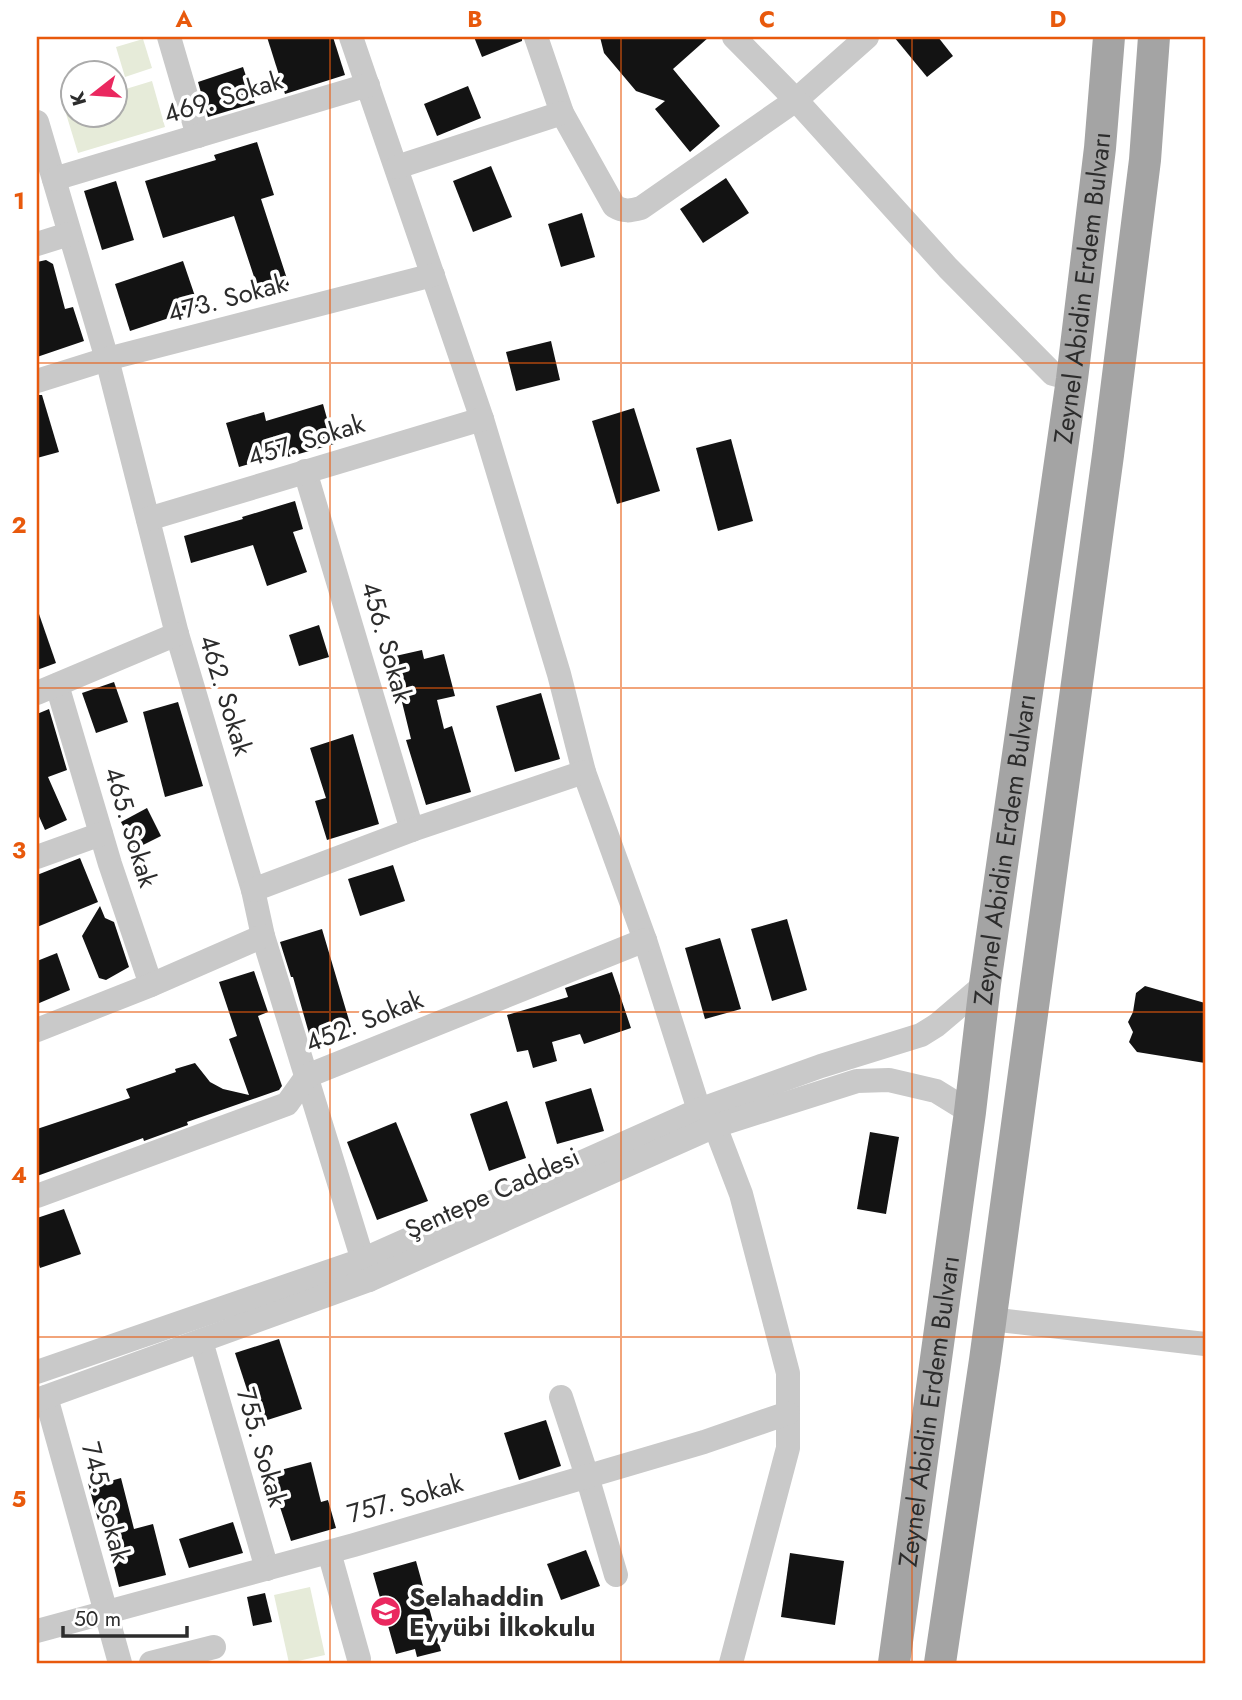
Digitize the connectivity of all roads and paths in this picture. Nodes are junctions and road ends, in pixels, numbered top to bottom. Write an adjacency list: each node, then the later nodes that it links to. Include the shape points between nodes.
1 (169, 37): 12 (street)
2 (351, 37): 8 (street)
3 (536, 37): 10 (street)
4 (734, 37): 9 (street)
5 (867, 37): 9 (street)
6 (1109, 37): 19 (main road, Zeynel Abidin Erdem Bulvarı)
7 (1154, 37): 41 (main road, Zeynel Abidin Erdem Bulvarı, via 1145,160 1108,455)
8 (368, 85): 12 (street, 469. Sokak); 13 (street)
9 (796, 100): 10 (street, via 631,211 614,206); 19 (street, via 1053,374)
10 (562, 113): 13 (street)
11 (37, 122): 14 (street, 462. Sokak)
12 (198, 136): 14 (street, 469. Sokak)
13 (397, 167): 17 (street)
14 (54, 178): 15 (street, 462. Sokak)
15 (69, 234): 16 (street); 18 (street, 462. Sokak)
16 (37, 244)
17 (433, 275): 18 (street, 473. Sokak); 21 (street)
18 (107, 359): 20 (street, 473. Sokak); 23 (street, 462. Sokak)
19 (1072, 379): 34 (main road, Zeynel Abidin Erdem Bulvarı)
20 (37, 381)
21 (482, 419): 22 (street, 457. Sokak); 26 (street)
22 (306, 471): 23 (street, 457. Sokak); 27 (street, 456. Sokak)
23 (148, 519): 24 (street, 462. Sokak)
24 (177, 634): 25 (street); 30 (street, 462. Sokak)
25 (47, 689): 28 (street, 465. Sokak)
26 (584, 772): 27 (street); 32 (street)
27 (412, 830): 30 (street)
28 (101, 834): 29 (street); 33 (street, 465. Sokak)
29 (37, 857)
30 (253, 890): 31 (street, 462. Sokak)
31 (263, 936): 33 (street); 36 (street, 462. Sokak)
32 (645, 940): 36 (street, 452. Sokak); 38 (street)
33 (150, 985): 35 (street)
34 (985, 985): 37 (main road, Zeynel Abidin Erdem Bulvarı); 38 (street, via 921,1035 821,1066)
35 (37, 1030)
36 (307, 1076): 39 (street, 452. Sokak, via 287,1104); 40 (street, 462. Sokak)
37 (970, 1112): 38 (street, Şentepe Caddesi, via 936,1091 875,1079); 60 (main road, Zeynel Abidin Erdem Bulvarı)
38 (707, 1118): 40 (street, Şentepe Caddesi); 47 (street, via 741,1194 788,1373)
39 (37, 1196)
40 (365, 1270): 42 (street, Şentepe Caddesi); 44 (street)
41 (990, 1319): 43 (street); 61 (main road, Zeynel Abidin Erdem Bulvarı)
42 (201, 1341): 46 (street, Şentepe Caddesi); 50 (street, 755. Sokak)
43 (1205, 1344)
44 (37, 1373)
45 (561, 1397): 48 (street)
46 (42, 1399): 52 (street, 745. Sokak)
47 (788, 1413): 48 (street, 757. Sokak); 59 (street, via 788,1448)
48 (587, 1476): 49 (street, 757. Sokak); 51 (street)
49 (328, 1552): 50 (street, 757. Sokak); 55 (street)
50 (267, 1569): 52 (street, 757. Sokak)
51 (616, 1574)
52 (111, 1612): 53 (street, 757. Sokak); 56 (street, 745. Sokak); 57 (street)
53 (37, 1631)
54 (214, 1647): 58 (street)
55 (359, 1659)
56 (120, 1663)
57 (131, 1663)
58 (150, 1663)
59 (731, 1663)
60 (894, 1663)
61 (940, 1663)

